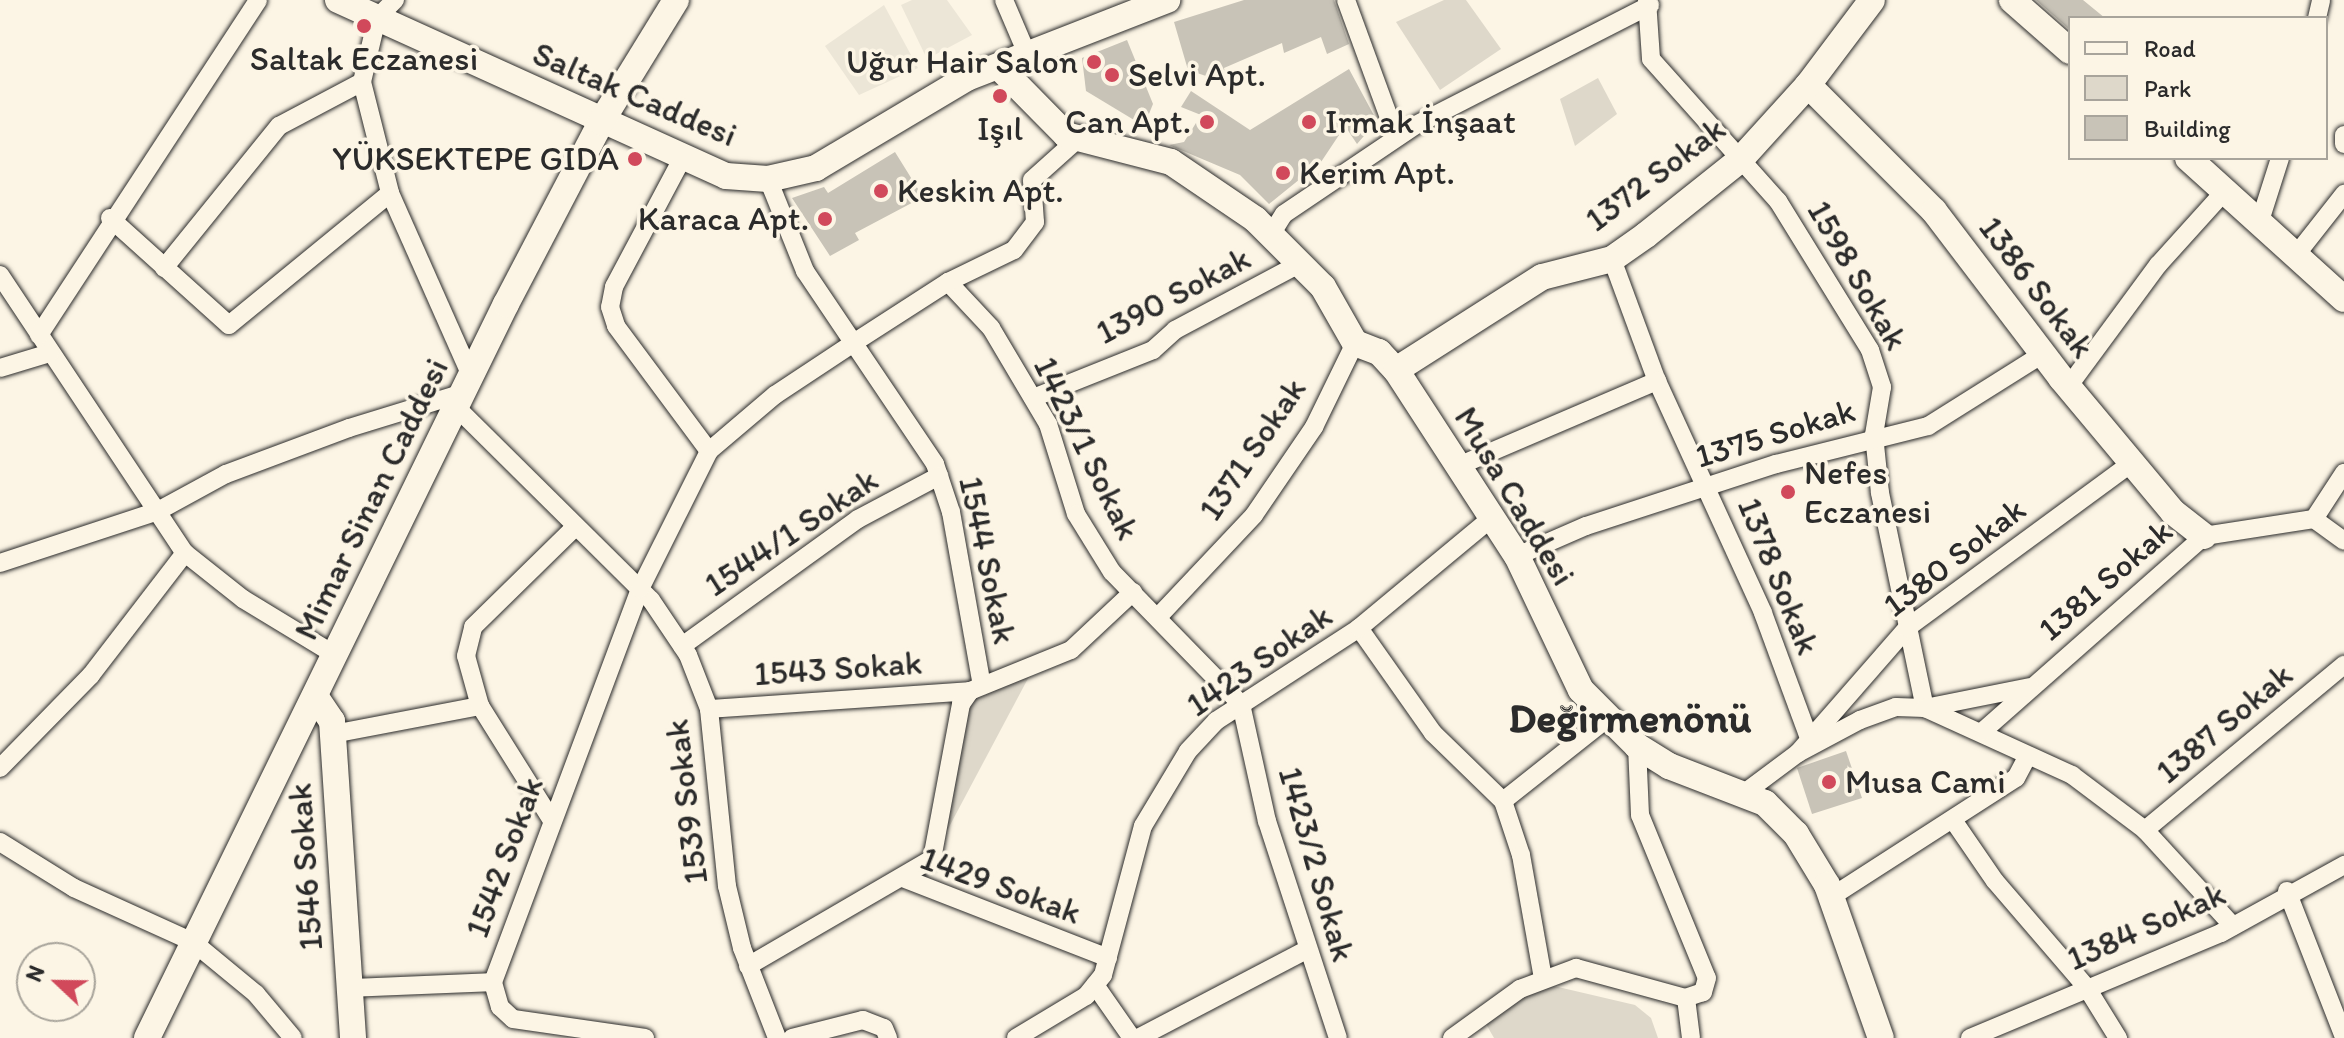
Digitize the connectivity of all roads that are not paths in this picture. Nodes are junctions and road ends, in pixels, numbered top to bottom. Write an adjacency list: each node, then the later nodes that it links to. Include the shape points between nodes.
1 (258, 0): 29 (street)
2 (338, 0): 10 (street, Saltak Caddesi)
3 (676, 0): 16 (street, Mimar Sinan Caddesi)
4 (1004, 0): 12 (street)
5 (1167, 0): 12 (street, Saltak Caddesi)
6 (1346, 0): 19 (street)
7 (1872, 0): 15 (street, 1372 Sokak)
8 (2012, 0): 11 (street)
9 (1648, 2): 19 (street, via 1499,77); 22 (street, 1598 Sokak, via 1651,59)
10 (386, 9): 14 (street); 16 (street, Saltak Caddesi)
11 (2068, 49)
12 (1027, 54): 13 (street, Saltak Caddesi)
13 (999, 67): 18 (street, via 1066,135); 25 (street, Saltak Caddesi, via 967,78 816,168)
14 (362, 82): 27 (street); 35 (street, via 279,126)
15 (1808, 85): 22 (street, 1372 Sokak); 43 (street, 1386 Sokak, via 1934,211)
16 (601, 122): 21 (street, Saltak Caddesi); 48 (street, Mimar Sinan Caddesi)
17 (2344, 135): 20 (street)
18 (1080, 137): 31 (street, via 1171,162); 37 (street, via 1032,180 1032,232 1014,250)
19 (1396, 137): 31 (street, via 1284,214)
20 (2344, 144)
21 (683, 157): 25 (street, Saltak Caddesi, via 726,176); 51 (street, via 614,287 610,307 616,326)
22 (1740, 160): 33 (street, 1372 Sokak); 50 (street, 1598 Sokak, via 1778,201 1870,350 1882,387)
23 (2190, 160): 26 (street)
24 (2277, 166): 30 (street)
25 (768, 179): 40 (street, 1544 Sokak, via 805,271)
26 (2224, 192): 30 (street); 47 (street, via 2158,265)
27 (390, 193): 35 (street, via 229,325); 48 (street)
28 (2344, 194): 32 (street)
29 (110, 218): 35 (street); 39 (street)
30 (2259, 224): 32 (street)
31 (1272, 233): 34 (street)
32 (2296, 255): 38 (street)
33 (1612, 259): 45 (street, 1372 Sokak, via 1542,277); 46 (street, 1378 Sokak)
34 (1299, 264): 41 (street, via 1323,287); 49 (street, 1390 Sokak, via 1175,330 1153,350)
35 (164, 268)
36 (0, 275): 39 (street)
37 (948, 282): 40 (street); 49 (street, 1423/1 Sokak, via 991,328)
38 (2344, 299)
39 (39, 335): 42 (street)
40 (855, 342): 51 (street, via 775,395); 55 (street, 1544 Sokak)
41 (1355, 343): 45 (street, Musa Caddesi, via 1379,352); 68 (street, 1371 Sokak, via 1314,427 1254,515)
42 (50, 353): 44 (street); 57 (street)
43 (2043, 354): 47 (street, 1386 Sokak); 50 (street, 1375 Sokak, via 1928,426)
44 (0, 368)
45 (1396, 370): 53 (street, Musa Caddesi)
46 (1657, 381): 53 (street); 56 (street, 1378 Sokak)
47 (2068, 387): 52 (street, 1386 Sokak)
48 (463, 392): 57 (street, via 226,474); 60 (street, 1539 Sokak); 72 (street, Mimar Sinan Caddesi)
49 (1033, 398): 67 (street, 1423/1 Sokak, via 1048,424 1076,514 1112,572)
50 (1874, 435): 56 (street, 1375 Sokak); 70 (street, 1598 Sokak)
51 (709, 451): 66 (street, 1542 Sokak)
52 (2132, 463): 61 (street, 1386 Sokak, via 2173,512); 70 (street, 1380 Sokak)
53 (1456, 467): 59 (street, Musa Caddesi)
54 (2344, 473): 58 (street)
55 (939, 476): 71 (street, 1544/1 Sokak, via 858,519); 74 (street, 1544 Sokak, via 951,512)
56 (1708, 487): 64 (street, 1375 Sokak); 85 (street, 1378 Sokak)
57 (158, 511): 63 (street); 65 (street)
58 (2314, 519): 61 (street, 1381 Sokak); 62 (street)
59 (1489, 520): 64 (street, Musa Caddesi); 69 (street, 1423 Sokak)
60 (576, 526): 66 (street, 1539 Sokak); 78 (street, via 473,627 466,656)
61 (2204, 536): 75 (street, 1381 Sokak)
62 (2344, 541)
63 (185, 553): 72 (street, via 243,599); 87 (street, via 91,675)
64 (1517, 556): 81 (street, Musa Caddesi, via 1581,690)
65 (0, 563)
66 (640, 589): 71 (street, 1539 Sokak); 90 (street, 1542 Sokak)
67 (1133, 592): 68 (street, 1423/1 Sokak); 74 (street, 1543 Sokak, via 1071,650 1033,669)
68 (1158, 617): 77 (street, 1423/1 Sokak)
69 (1359, 628): 77 (street, 1423 Sokak); 89 (street, via 1433,733)
70 (1907, 628): 79 (street, 1598 Sokak); 85 (street, 1380 Sokak)
71 (682, 646): 80 (street, 1539 Sokak)
72 (335, 655): 76 (street, Mimar Sinan Caddesi)
73 (2344, 665): 92 (street, 1387 Sokak)
74 (976, 686): 80 (street, 1543 Sokak); 95 (street, 1544 Sokak, via 961,704 932,859)
75 (2031, 686): 79 (street, 1381 Sokak); 82 (street, 1381 Sokak)
76 (315, 696): 83 (street, 1546 Sokak); 99 (street, Mimar Sinan Caddesi)
77 (1241, 704): 100 (street, 1423/2 Sokak); 101 (street, 1423 Sokak, via 1188,751 1143,826)
78 (480, 706): 83 (street); 90 (street)
79 (1925, 708): 82 (street); 85 (street, 1380 Sokak, via 1896,707)
80 (709, 709): 102 (street, 1539 Sokak, via 718,833)
81 (1609, 717): 84 (street, Musa Caddesi); 89 (street)
82 (1983, 731): 86 (street)
83 (333, 734): 106 (street, 1546 Sokak)
84 (1637, 746): 88 (street, Musa Caddesi, via 1669,766); 108 (street, via 1640,815 1707,978 1703,992)
85 (1804, 747): 88 (street, 1380 Sokak)
86 (2027, 757): 91 (street, via 2016,778); 92 (street, via 2072,775)
87 (0, 768)
88 (1743, 794): 97 (street, Musa Caddesi, via 1765,803 1796,834)
89 (1503, 801): 103 (street, via 1521,855)
90 (551, 819): 104 (street, 1542 Sokak)
91 (1953, 820): 97 (street); 107 (street, via 1995,881)
92 (2145, 830): 98 (street)
93 (0, 842): 99 (street, via 74,888)
94 (2344, 865): 96 (street, 1384 Sokak)
95 (903, 878): 101 (street, 1429 Sokak); 102 (street, 1429 Sokak)
96 (2287, 891): 98 (street, 1384 Sokak); 110 (street)
97 (1831, 897): 122 (street, Musa Caddesi)
98 (2233, 926): 107 (street, 1384 Sokak)
99 (193, 942): 111 (street, Mimar Sinan Caddesi); 112 (street, via 256,994)
100 (1306, 950): 119 (street); 120 (street, 1423/2 Sokak)
101 (1108, 958): 105 (street, 1423 Sokak)
102 (748, 966): 115 (street, 1539 Sokak)
103 (1543, 978): 108 (street, via 1576,968); 109 (street)
104 (493, 982): 106 (street); 114 (street, 1542 Sokak, via 500,1007 513,1019)
105 (1095, 985): 118 (street); 119 (street)
106 (350, 988): 113 (street, 1546 Sokak)
107 (2087, 988): 123 (street, 1384 Sokak); 124 (street)
108 (1686, 998): 121 (street)
109 (1463, 1034)
110 (2344, 1037)
111 (147, 1038)
112 (293, 1038)
113 (353, 1038)
114 (645, 1038)
115 (777, 1038)
116 (792, 1038): 117 (street, via 863,1020 884,1028)
117 (888, 1038)
118 (1016, 1038)
119 (1135, 1038)
120 (1338, 1038)
121 (1691, 1038)
122 (1881, 1038)
123 (1970, 1038)
124 (2118, 1038)

